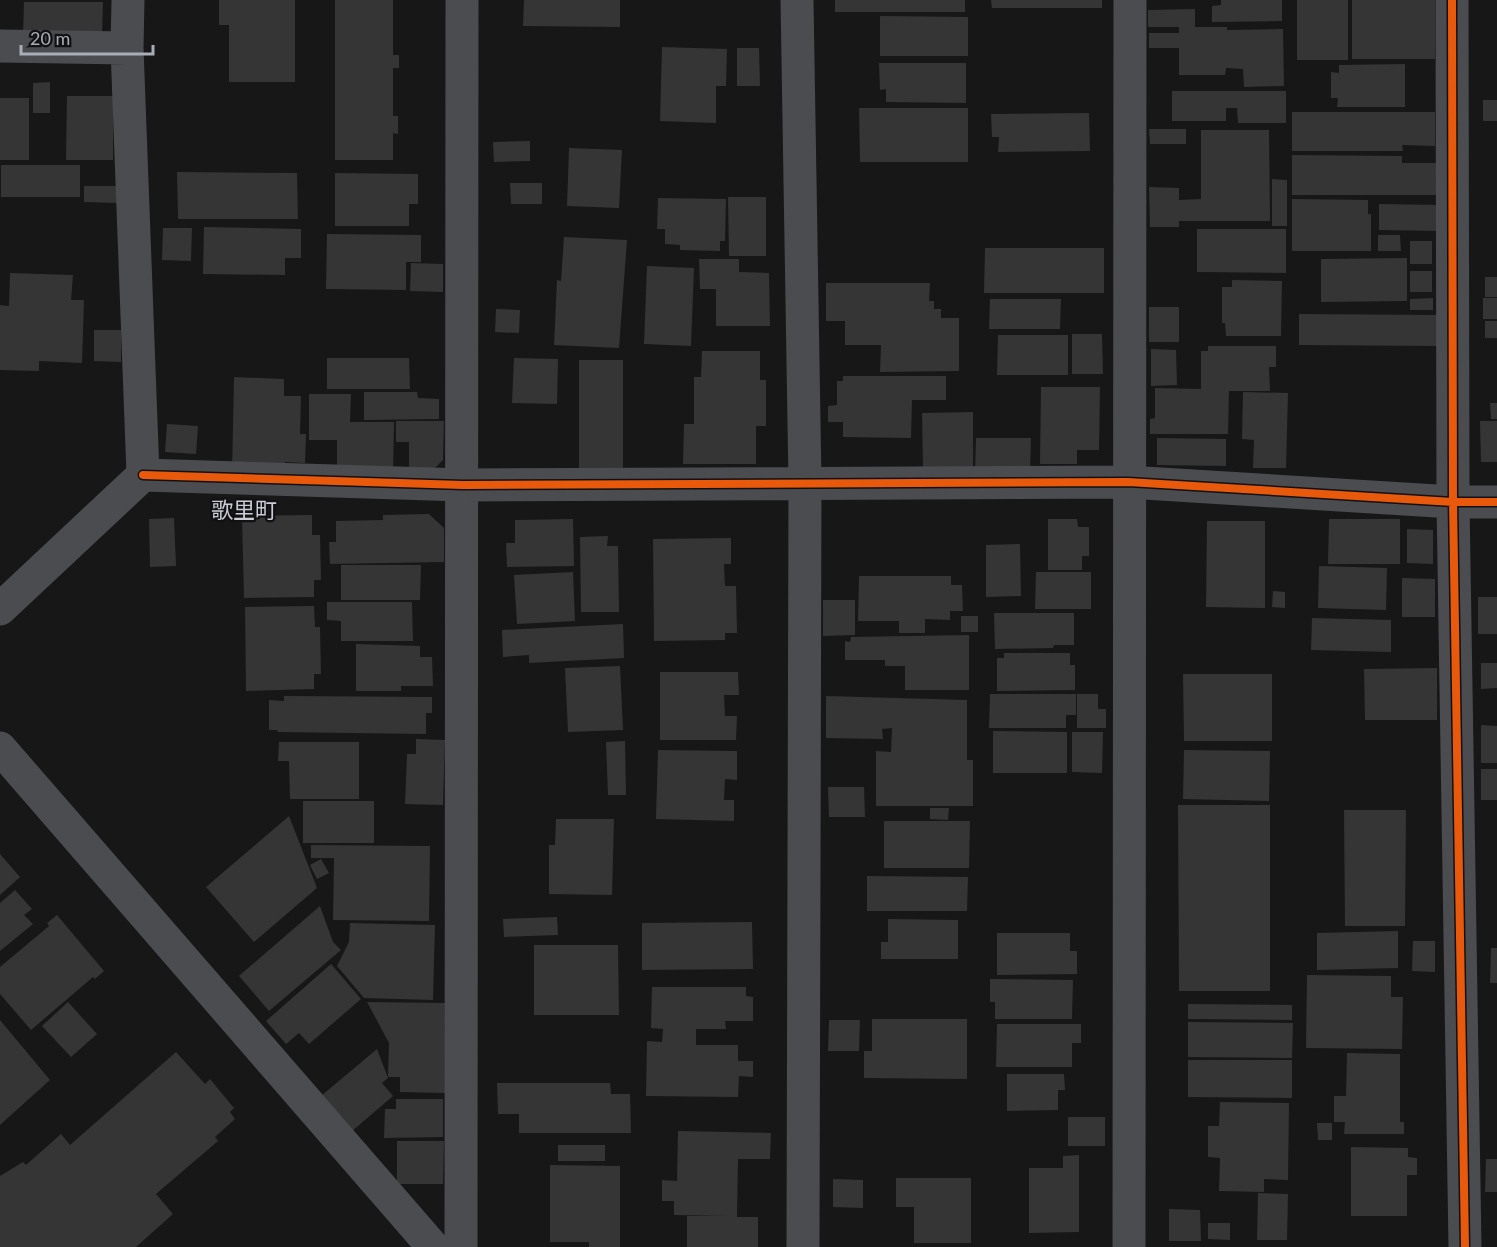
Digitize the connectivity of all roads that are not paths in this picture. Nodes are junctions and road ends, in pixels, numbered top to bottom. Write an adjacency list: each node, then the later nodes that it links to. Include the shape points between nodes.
1 (128, 0): 7 (street)
2 (462, 0): 11 (street)
3 (797, 0): 9 (street)
4 (1130, 0): 10 (street)
5 (1452, 0): 12 (street)
6 (0, 46): 7 (street)
7 (127, 48): 8 (street)
8 (143, 475): 11 (street); 14 (street)
9 (805, 482): 10 (street); 11 (street); 18 (street)
10 (1128, 482): 12 (street); 19 (street)
11 (463, 485): 17 (street)
12 (1453, 502): 13 (street); 20 (street)
13 (1497, 502)
14 (0, 609)
15 (0, 748): 16 (street)
16 (433, 1247)
17 (461, 1247)
18 (803, 1247)
19 (1129, 1247)
20 (1465, 1247)

